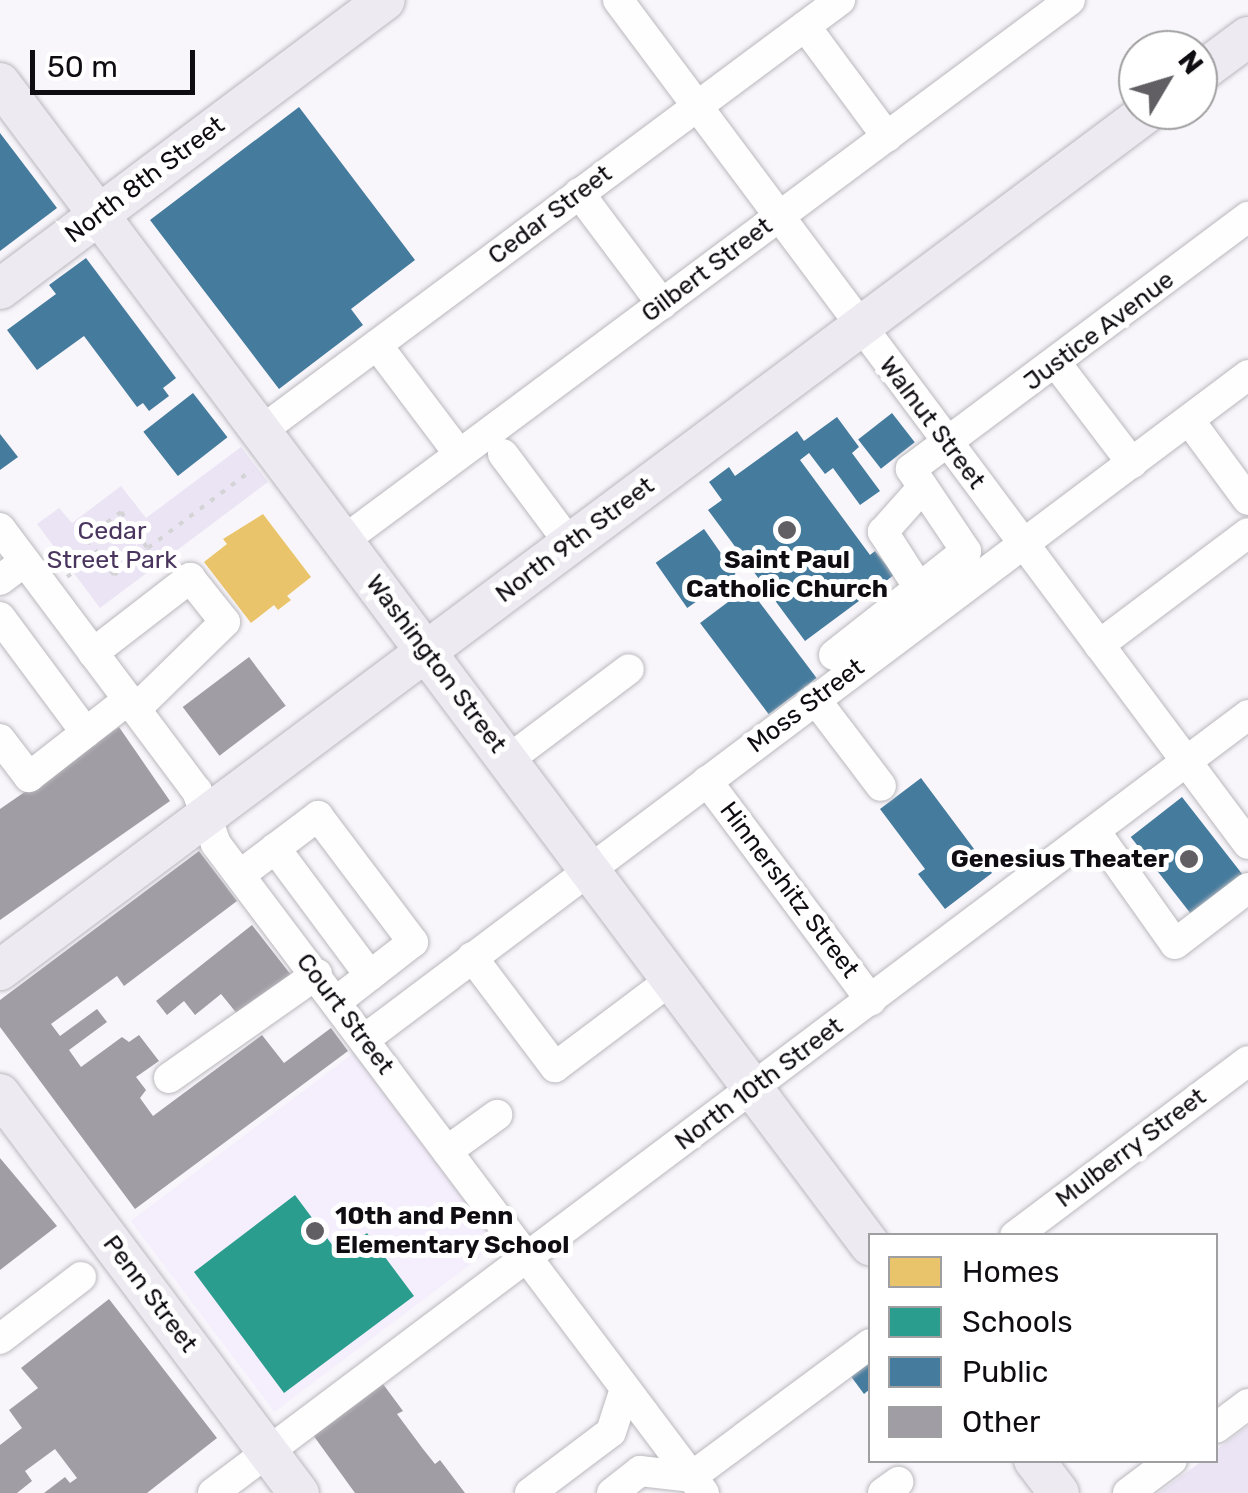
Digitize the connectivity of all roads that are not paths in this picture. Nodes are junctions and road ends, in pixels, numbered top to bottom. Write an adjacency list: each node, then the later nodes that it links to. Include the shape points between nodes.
1 (385, 0): 13 (main road, North 8th Street)
2 (840, 0): 5 (street, Cedar Street)
3 (1070, 0): 11 (street, Gilbert Street)
4 (631, 4): 9 (street, Walnut Street)
5 (805, 26): 9 (street, Cedar Street); 11 (street)
6 (1248, 37): 7 (main road)
7 (1218, 59)
8 (0, 84): 13 (main road, Washington Street)
9 (696, 104): 12 (street, Cedar Street); 14 (street, Walnut Street)
10 (1123, 130): 18 (main road, North 9th Street)
11 (887, 137): 14 (street, Gilbert Street)
12 (579, 194): 17 (street); 19 (street, Cedar Street)
13 (98, 215): 16 (main road, North 8th Street); 23 (main road, Washington Street)
14 (779, 216): 17 (street, Gilbert Street); 18 (street, Walnut Street)
15 (1248, 217): 20 (street, Justice Avenue)
16 (0, 289)
17 (662, 304): 25 (street, Gilbert Street)
18 (860, 327): 24 (street, Walnut Street); 34 (main road, North 9th Street)
19 (377, 345): 23 (street, Cedar Street); 25 (street)
20 (1056, 363): 24 (street, Justice Avenue); 27 (street)
21 (1248, 375): 22 (street, Moss Street)
22 (1189, 420): 27 (street, Moss Street); 29 (street)
23 (269, 442): 32 (main road, Washington Street)
24 (949, 444): 28 (street, Justice Avenue, via 911,469); 33 (street, Walnut Street)
25 (459, 454): 32 (street, Gilbert Street)
26 (503, 454): 34 (street)
27 (1132, 463): 33 (street, Moss Street)
28 (923, 487): 37 (street, via 883,532); 37 (street, via 966,552)
29 (1248, 500)
30 (0, 528): 35 (street, Court Street)
31 (1248, 534): 39 (street)
32 (343, 541): 40 (main road, Washington Street)
33 (1023, 543): 39 (street, Walnut Street); 42 (street, Moss Street)
34 (570, 544): 40 (main road, North 9th Street)
35 (25, 561): 36 (street); 41 (street, Court Street)
36 (0, 580)
37 (919, 588): 42 (street)
38 (0, 618): 47 (street)
39 (1099, 644): 50 (street, Walnut Street)
40 (426, 651): 49 (main road, Washington Street); 53 (main road, North 9th Street)
41 (94, 653): 45 (street, Court Street); 45 (street, via 190,578 225,622)
42 (848, 654): 44 (street, Moss Street)
43 (629, 669): 49 (street)
44 (816, 699): 51 (street, Moss Street); 52 (street)
45 (132, 704): 47 (street); 53 (street, Court Street, via 197,792)
46 (1248, 714): 50 (street, North 10th Street)
47 (86, 733): 48 (street, via 29,777)
48 (0, 739)
49 (508, 760): 57 (main road, Washington Street)
50 (1186, 762): 54 (street, North 10th Street); 55 (street, Walnut Street)
51 (707, 781): 57 (street, Moss Street); 65 (street, Hinnershitz Street)
52 (882, 786)
53 (206, 816): 58 (street, Court Street, via 216,844); 61 (main road, North 9th Street)
54 (1094, 831): 59 (street, via 1174,944); 65 (street, North 10th Street)
55 (1248, 844)
56 (276, 848): 58 (street); 63 (street); 63 (street, via 318,816 413,942)
57 (590, 869): 60 (street, Moss Street); 64 (main road, Washington Street)
58 (240, 875): 62 (street, Court Street)
59 (1248, 888)
60 (472, 956): 64 (street, via 555,1067); 67 (street, Moss Street)
61 (0, 970)
62 (316, 974): 66 (street, Court Street); 69 (street)
63 (370, 976): 66 (street)
64 (672, 979): 70 (main road, Washington Street)
65 (871, 1000): 70 (street, North 10th Street)
66 (336, 1002): 67 (street, Court Street)
67 (364, 1039): 73 (street, Court Street)
68 (1248, 1060): 74 (street, Mulberry Street)
69 (170, 1078)
70 (753, 1088): 75 (main road, Washington Street); 76 (street, North 10th Street)
71 (0, 1094): 84 (main road, Penn Street)
72 (497, 1115): 73 (street)
73 (447, 1151): 76 (street, Court Street)
74 (1019, 1233)
75 (868, 1242)
76 (527, 1257): 80 (street, Court Street); 84 (street, North 10th Street)
77 (82, 1278): 78 (street)
78 (0, 1338)
79 (868, 1346): 88 (street)
80 (625, 1389): 83 (street); 88 (street, Court Street)
81 (1248, 1404): 82 (street)
82 (1218, 1426)
83 (611, 1432): 87 (street); 91 (street)
84 (268, 1452): 89 (street, North 10th Street); 90 (main road, Penn Street)
85 (1036, 1463): 93 (main road)
86 (1168, 1463): 94 (street)
87 (640, 1471): 88 (street); 92 (street)
88 (697, 1485)
89 (213, 1493)
90 (300, 1493)
91 (530, 1493)
92 (612, 1493)
93 (1059, 1493)
94 (1128, 1493)

